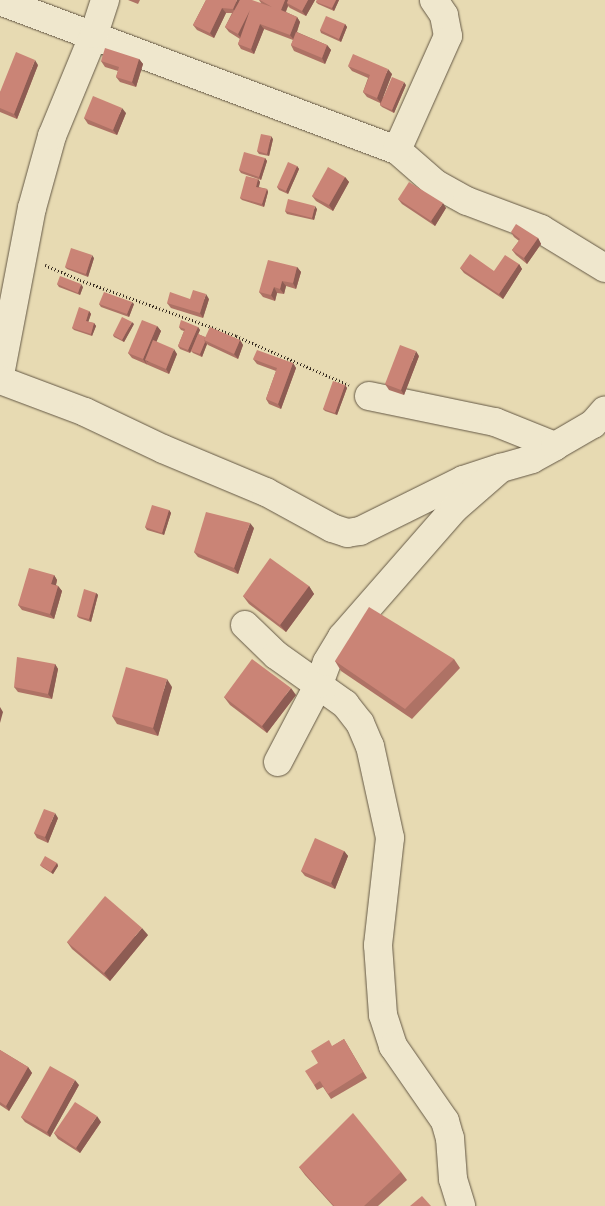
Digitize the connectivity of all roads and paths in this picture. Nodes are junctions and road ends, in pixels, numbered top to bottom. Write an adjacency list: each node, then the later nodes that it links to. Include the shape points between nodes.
1 (105, 0): 4 (street)
2 (434, 0): 5 (street, via 444,15 448,36)
3 (0, 1): 4 (street)
4 (94, 34): 5 (street); 6 (street, via 52,136)
5 (397, 150): 7 (street, via 418,170 467,201 541,229)
6 (21, 256): 8 (street); 10 (path, via 236,336)
7 (605, 268)
8 (0, 375)
9 (0, 380): 13 (street, via 85,412 266,492 347,533 360,531 463,480)
10 (369, 396): 12 (street, via 495,422)
11 (605, 410): 12 (street, via 592,424)
12 (555, 446): 13 (street, via 532,459)
13 (501, 468): 15 (street, via 454,509 342,637)
14 (245, 625): 15 (street, via 276,655)
15 (319, 684): 16 (street); 17 (street, via 345,704 360,723 370,746 390,838 378,945 383,1015 394,1046 445,1121 450,1138 453,1179)
16 (278, 762)
17 (461, 1206)

